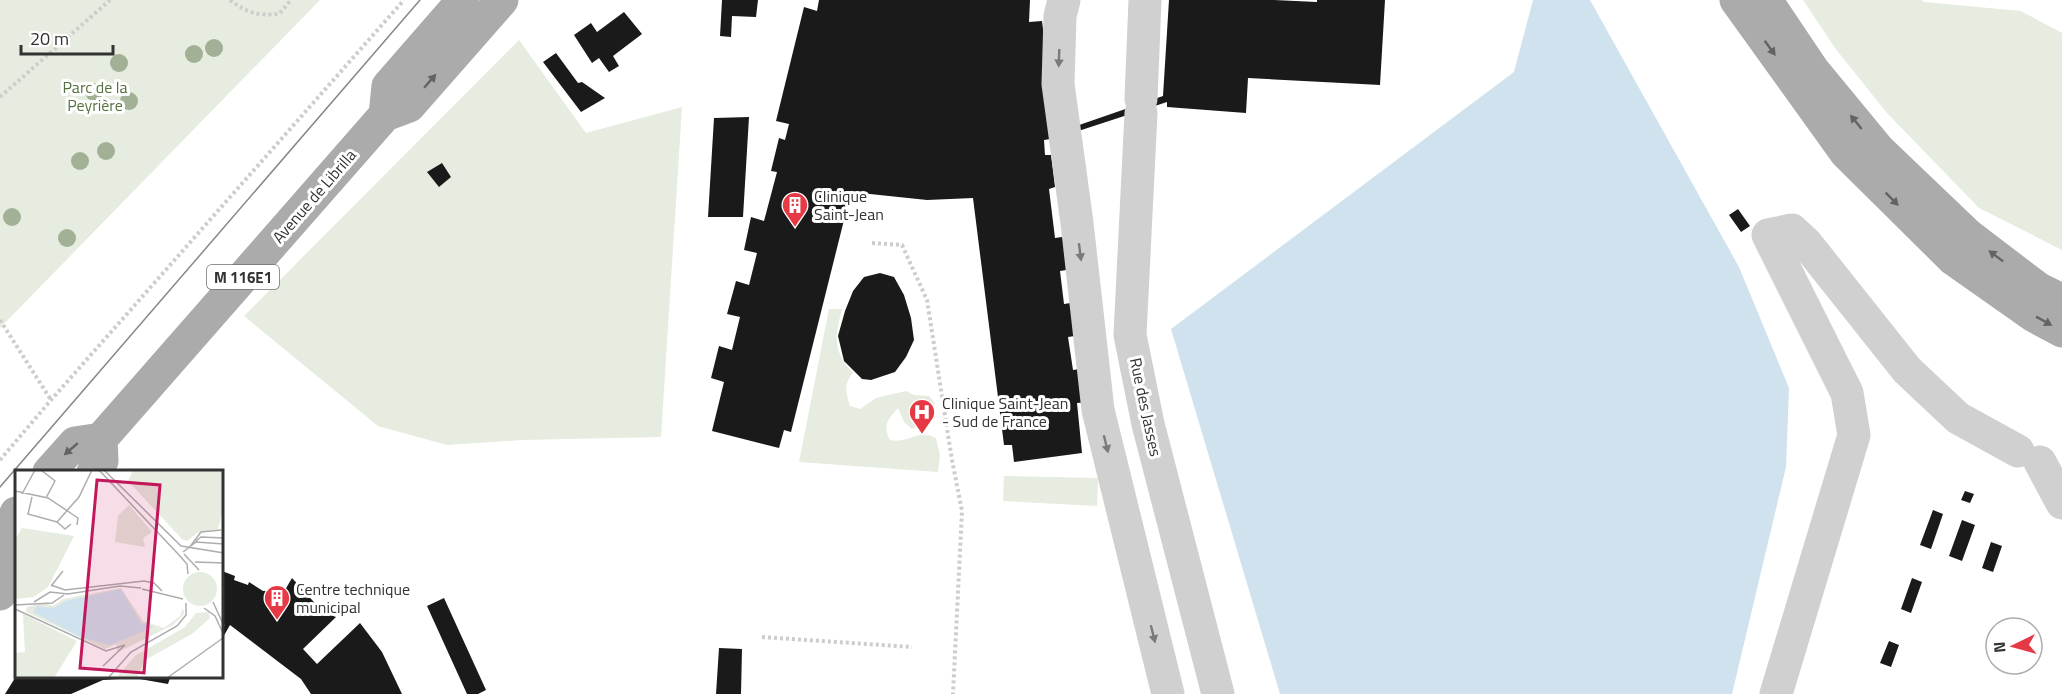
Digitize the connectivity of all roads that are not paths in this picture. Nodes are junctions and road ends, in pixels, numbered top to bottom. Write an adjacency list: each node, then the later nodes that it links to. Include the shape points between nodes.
1 (463, 0): 7 (main road, via 388,86)
2 (502, 0): 7 (main road, Avenue de Librilla / M 116E1, one-way to 2, via 409,106)
3 (1064, 0): 20 (street, one-way to 20, via 1058,84 1098,410)
4 (1145, 0): 21 (street, Rue des Jasses, via 1130,335 1148,424)
5 (1736, 0): 9 (main road, one-way to 9, via 1846,153 1953,259)
6 (1766, 0): 8 (main road, one-way to 6, via 2039,289 1968,235 1879,150 1813,70)
7 (385, 115): 10 (main road, Avenue de Librilla / M 116E1)
8 (2062, 300)
9 (2062, 331)
10 (100, 439): 11 (main road, one-way to 11, via 75,443); 12 (main road, via 102,461)
11 (51, 470)
12 (95, 470)
13 (2062, 503): 22 (street, via 2029,457 1958,418 1907,370 1792,230 1768,235 1847,393 1854,435)
14 (15, 512): 16 (main road)
15 (15, 514): 17 (main road)
16 (0, 533)
17 (0, 556)
18 (15, 573): 19 (main road)
19 (0, 594)
20 (1168, 694)
21 (1218, 694)
22 (1776, 694)

